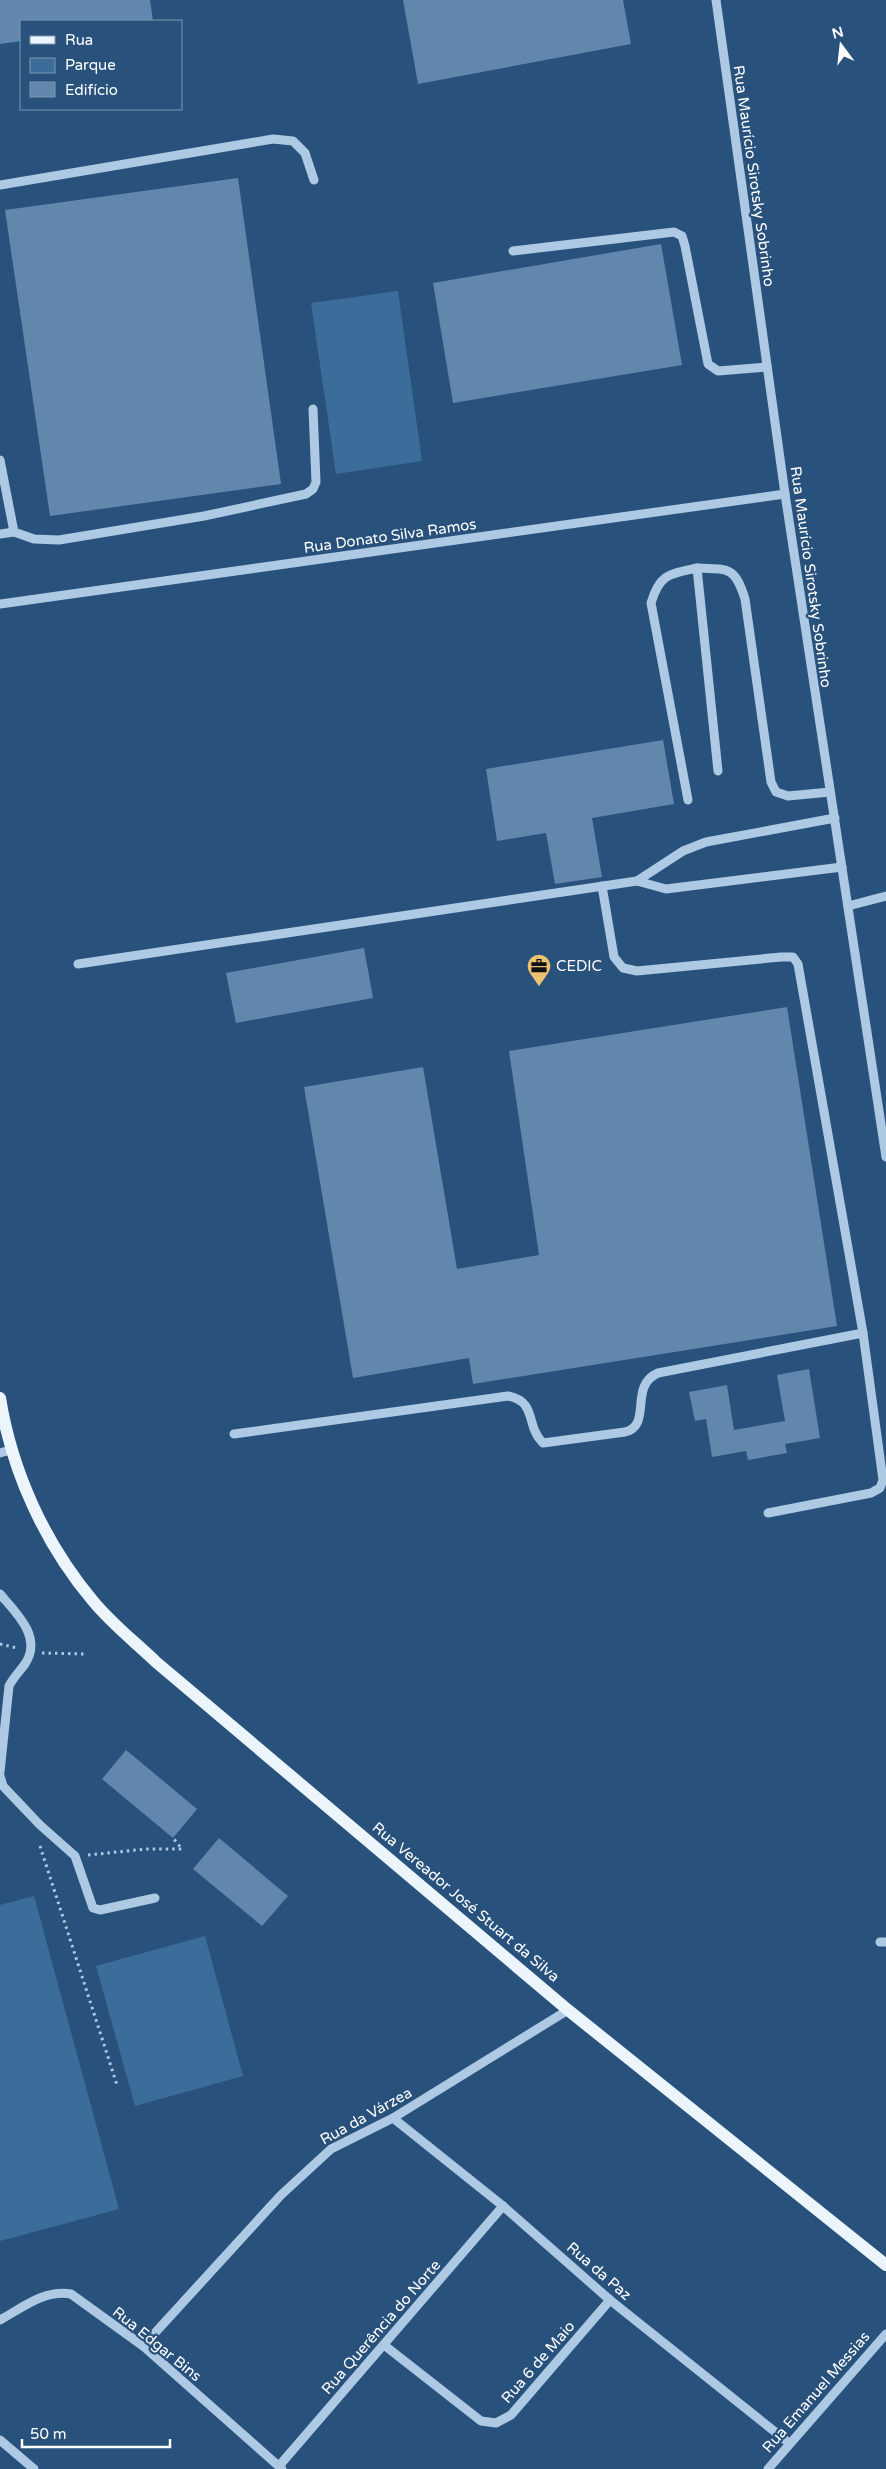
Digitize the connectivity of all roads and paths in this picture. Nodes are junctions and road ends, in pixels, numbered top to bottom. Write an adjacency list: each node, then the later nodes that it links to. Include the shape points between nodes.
1 (716, 0): 5 (street, Rua Maurício Sirotsky Sobrinho)
2 (314, 180): 3 (street, via 305,153 293,141 273,139)
3 (0, 185)
4 (513, 251): 5 (street, via 674,232 682,236 685,246 708,364 718,371)
5 (767, 367): 8 (street, Rua Maurício Sirotsky Sobrinho)
6 (313, 409): 9 (street, via 316,482 313,490 306,494 204,516 59,540 34,539)
7 (0, 460): 9 (street)
8 (785, 494): 12 (street, Rua Donato Silva Ramos); 14 (street, Rua Maurício Sirotsky Sobrinho)
9 (14, 532): 10 (street)
10 (0, 534)
11 (698, 568): 13 (street); 14 (street, via 725,569 739,580 745,599 771,782 776,792 788,796); 15 (street, via 671,574 664,579 657,585 651,603)
12 (0, 604)
13 (718, 771)
14 (830, 792): 16 (street, Rua Maurício Sirotsky Sobrinho)
15 (688, 800)
16 (835, 818): 17 (street, Rua Maurício Sirotsky Sobrinho); 18 (street, via 706,842 683,851)
17 (842, 867): 18 (street, via 666,889); 21 (street, Rua Maurício Sirotsky Sobrinho)
18 (636, 881): 19 (street)
19 (602, 886): 22 (street); 24 (street, via 614,957 623,968 637,971 780,957 793,957 798,964)
20 (886, 896): 21 (street)
21 (848, 906): 23 (street, Rua Maurício Sirotsky Sobrinho)
22 (78, 964)
23 (886, 1157)
24 (863, 1333): 27 (street, via 653,1375 644,1384 638,1424 625,1432 543,1443 537,1438 526,1406 520,1398 508,1396); 29 (street, via 883,1480 880,1488 872,1493)
25 (0, 1398): 26 (main road, Rua Vereador José Stuart da Silva)
26 (1, 1412): 28 (main road, Rua Vereador José Stuart da Silva)
27 (234, 1434)
28 (6, 1452): 39 (main road, Rua Vereador José Stuart da Silva, via 49,1539 93,1601 156,1662)
29 (768, 1513)
30 (0, 1594): 31 (street, via 27,1626 31,1638 25,1664 9,1686)
31 (0, 1772)
32 (0, 1776): 37 (street, via 3,1786 40,1826)
33 (173, 1838): 37 (path, via 182,1849)
34 (33, 1839): 35 (path)
35 (40, 1846): 36 (path); 40 (path)
36 (48, 1848)
37 (75, 1856): 38 (street, via 93,1908 100,1910)
38 (155, 1898)
39 (568, 2010): 41 (street, Rua da Várzea); 43 (main road, Rua Vereador José Stuart da Silva)
40 (117, 2085)
41 (392, 2118): 42 (street, Rua da Paz); 48 (street, Rua da Várzea, via 331,2149 318,2160 281,2195)
42 (503, 2206): 44 (street, Rua da Paz); 47 (street, Rua Querência do Norte)
43 (886, 2265)
44 (610, 2300): 47 (street, Rua 6 de Maio, via 511,2416 496,2423 481,2421); 50 (street, Rua da Paz)
45 (0, 2320): 48 (street, Rua Edgar Bins, via 58,2291 71,2294)
46 (886, 2334): 50 (street, Rua Emanuel Messias)
47 (384, 2345): 51 (street, Rua Querência do Norte)
48 (143, 2346): 51 (street, Rua Edgar Bins)
49 (0, 2440): 52 (street)
50 (789, 2443): 53 (street, Rua Emanuel Messias)
51 (281, 2468)
52 (34, 2469)
53 (768, 2469)

